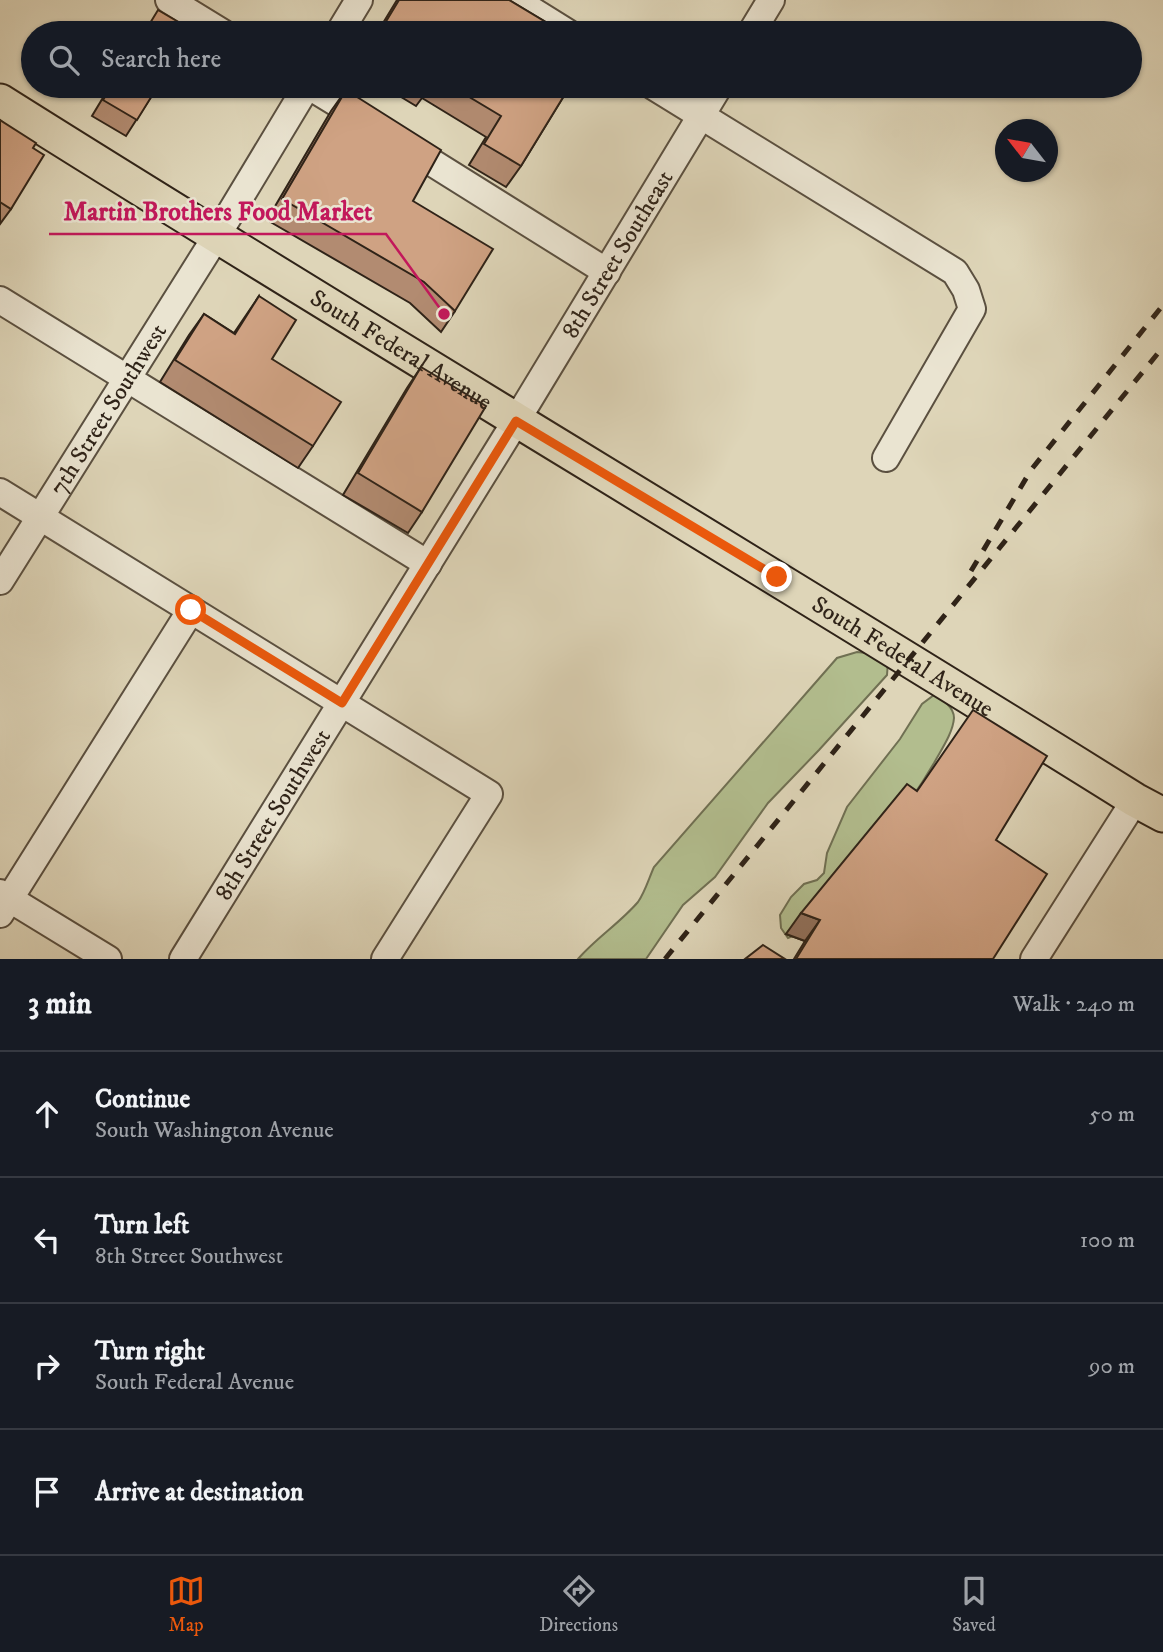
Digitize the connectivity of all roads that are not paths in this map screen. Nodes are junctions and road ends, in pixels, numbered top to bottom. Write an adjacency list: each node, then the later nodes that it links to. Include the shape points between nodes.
1 (169, 0): 5 (street)
2 (359, 0): 6 (street)
3 (515, 0): 7 (street)
4 (771, 0): 8 (street)
5 (203, 21)
6 (346, 21)
7 (549, 21)
8 (758, 21)
9 (301, 98): 15 (street, 7th Street Southwest)
10 (327, 98): 16 (street)
11 (672, 98): 14 (street)
12 (712, 98): 14 (street, 8th Street Southeast)
13 (0, 101): 15 (main road, South Federal Avenue)
14 (701, 116): 16 (street, 8th Street Southeast); 20 (street, via 955,272 966,290 972,309)
15 (216, 237): 18 (street, 7th Street Southwest); 19 (main road, South Federal Avenue)
16 (607, 271): 19 (street, 8th Street Southeast)
17 (0, 300): 18 (street)
18 (126, 380): 22 (street, 7th Street Southwest); 23 (street)
19 (516, 421): 23 (street, 8th Street Southwest); 27 (main road, South Federal Avenue)
20 (886, 458)
21 (0, 492): 22 (street)
22 (41, 518): 24 (street, 7th Street Southwest); 25 (street)
23 (428, 564): 26 (street, 8th Street Southwest)
24 (0, 581)
25 (191, 610): 26 (street); 28 (street)
26 (342, 703): 30 (street, 8th Street Southwest); 31 (street, via 489,794)
27 (1149, 807): 32 (street)
28 (3, 902): 29 (street)
29 (108, 959)
30 (183, 959)
31 (385, 959)
32 (1034, 959)

